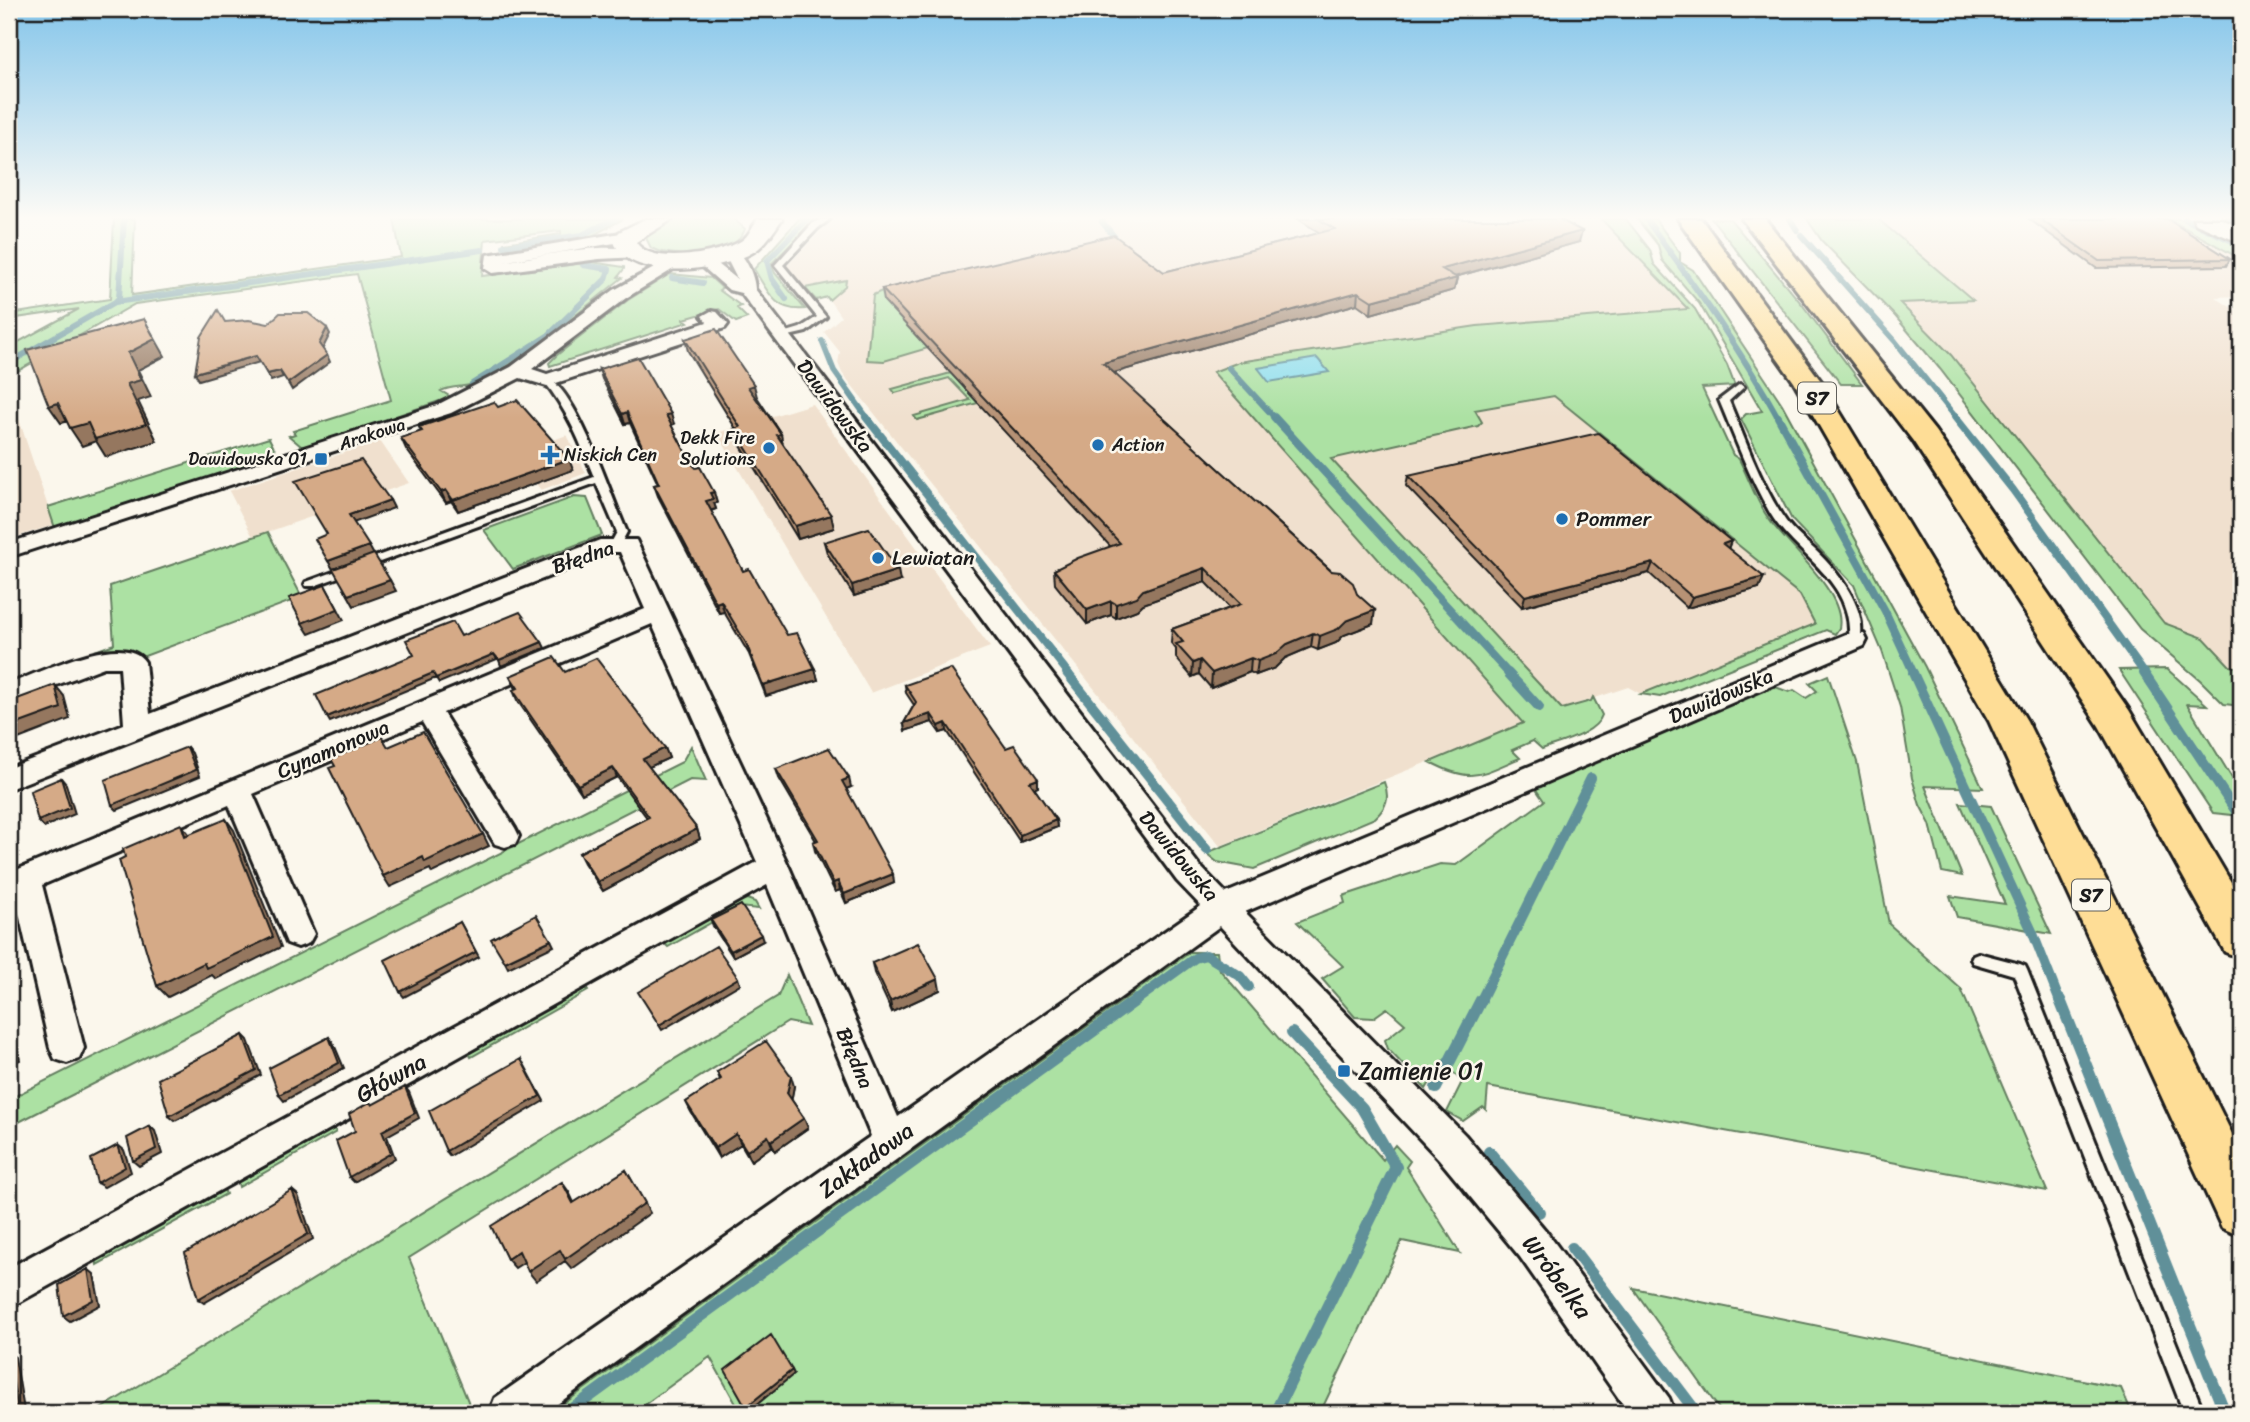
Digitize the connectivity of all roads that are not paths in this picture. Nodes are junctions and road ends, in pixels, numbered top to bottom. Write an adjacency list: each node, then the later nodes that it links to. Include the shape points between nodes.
1 (621, 285): 9 (street)
2 (639, 285): 9 (street)
3 (734, 285): 8 (street, Dawidowska)
4 (747, 285): 8 (street, Dawidowska)
5 (796, 285): 11 (lane, via 822,317)
6 (1737, 285): 36 (highway, S7, via 1807,381 2008,721)
7 (1805, 285): 31 (highway, via 1925,437 2115,720)
8 (747, 289): 11 (street, Dawidowska)
9 (620, 293): 12 (street, Arakowa)
10 (711, 316): 13 (street, via 719,324)
11 (783, 337): 29 (street, Dawidowska, via 1188,873)
12 (518, 371): 13 (street); 17 (street, Arakowa, via 428,416)
13 (547, 380): 15 (lane, via 556,386 578,429)
14 (1740, 387): 20 (lane, via 1724,400 1784,527 1822,564 1842,593 1856,626)
15 (597, 479): 16 (lane, via 622,532); 18 (lane)
16 (616, 543): 19 (street, Błędna, via 628,545); 23 (street, Błędna)
17 (9, 550)
18 (310, 584)
19 (658, 612): 22 (street, Cynamonowa); 27 (street, Błędna)
20 (1855, 640): 29 (street, Dawidowska)
21 (9, 694): 23 (street, via 101,659 128,658)
22 (427, 709): 25 (street, Cynamonowa); 26 (street)
23 (138, 728): 24 (street, Błędna)
24 (9, 779)
25 (237, 789): 28 (street, Cynamonowa); 30 (street)
26 (505, 835)
27 (774, 867): 34 (street, Błędna); 37 (street, Główna)
28 (17, 883): 33 (street)
29 (1222, 908): 34 (street, Zakładowa); 35 (street)
30 (298, 934)
31 (2241, 939)
32 (1978, 959): 40 (lane, via 2020,970)
33 (67, 1048)
34 (891, 1141): 38 (street, Zakładowa)
35 (1452, 1147): 39 (street, Wróbelka, via 1533,1244)
36 (2241, 1209)
37 (9, 1289)
38 (510, 1413)
39 (1654, 1413)
40 (2194, 1413)

